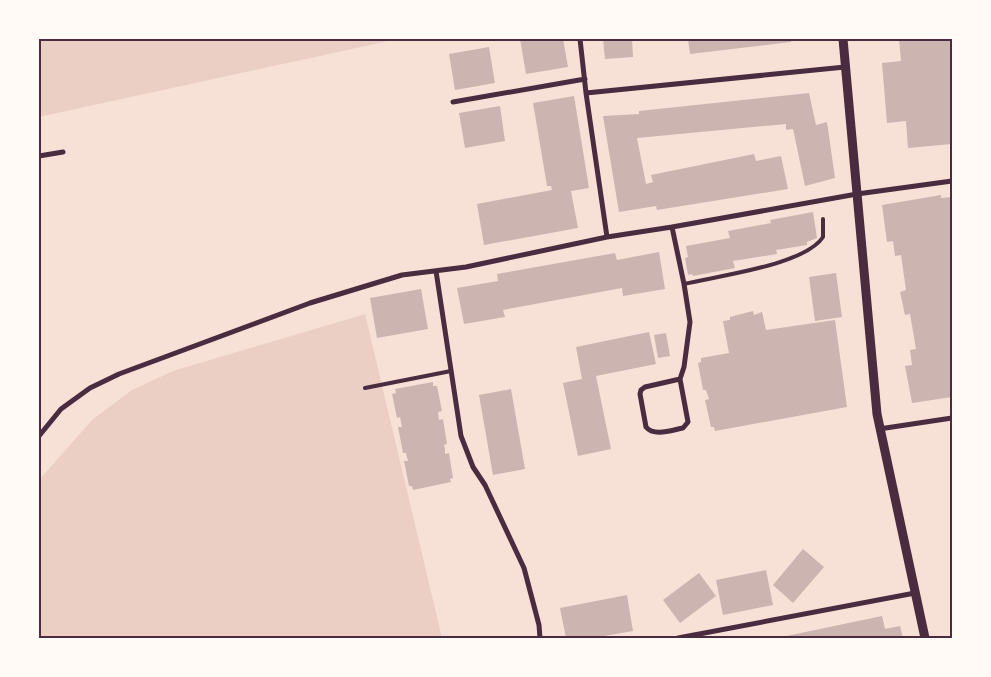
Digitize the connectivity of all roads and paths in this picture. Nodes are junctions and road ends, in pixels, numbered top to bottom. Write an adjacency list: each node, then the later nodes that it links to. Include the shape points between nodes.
1 (580, 39): 4 (street)
2 (843, 39): 3 (street)
3 (845, 67): 5 (street); 10 (street)
4 (585, 79): 5 (street); 6 (street)
5 (586, 93): 13 (street)
6 (453, 102)
7 (63, 152): 8 (street)
8 (39, 156)
9 (952, 181): 10 (street)
10 (857, 194): 12 (street); 20 (street)
11 (823, 220): 15 (lane, via 823,237 810,250 787,260)
12 (672, 227): 13 (street); 15 (street)
13 (607, 237): 14 (street)
14 (436, 271): 16 (street); 21 (street, via 402,275 310,303 119,374 90,388 61,408)
15 (684, 284): 17 (street, via 690,322)
16 (451, 371): 18 (lane); 23 (street, via 466,453 485,485 524,568)
17 (680, 379): 17 (street, via 641,390 646,427 650,431 683,428 687,424)
18 (365, 388)
19 (952, 418): 20 (street)
20 (879, 430): 22 (street)
21 (39, 436)
22 (915, 593): 24 (street); 25 (street)
23 (540, 638)
24 (678, 638)
25 (926, 638)

